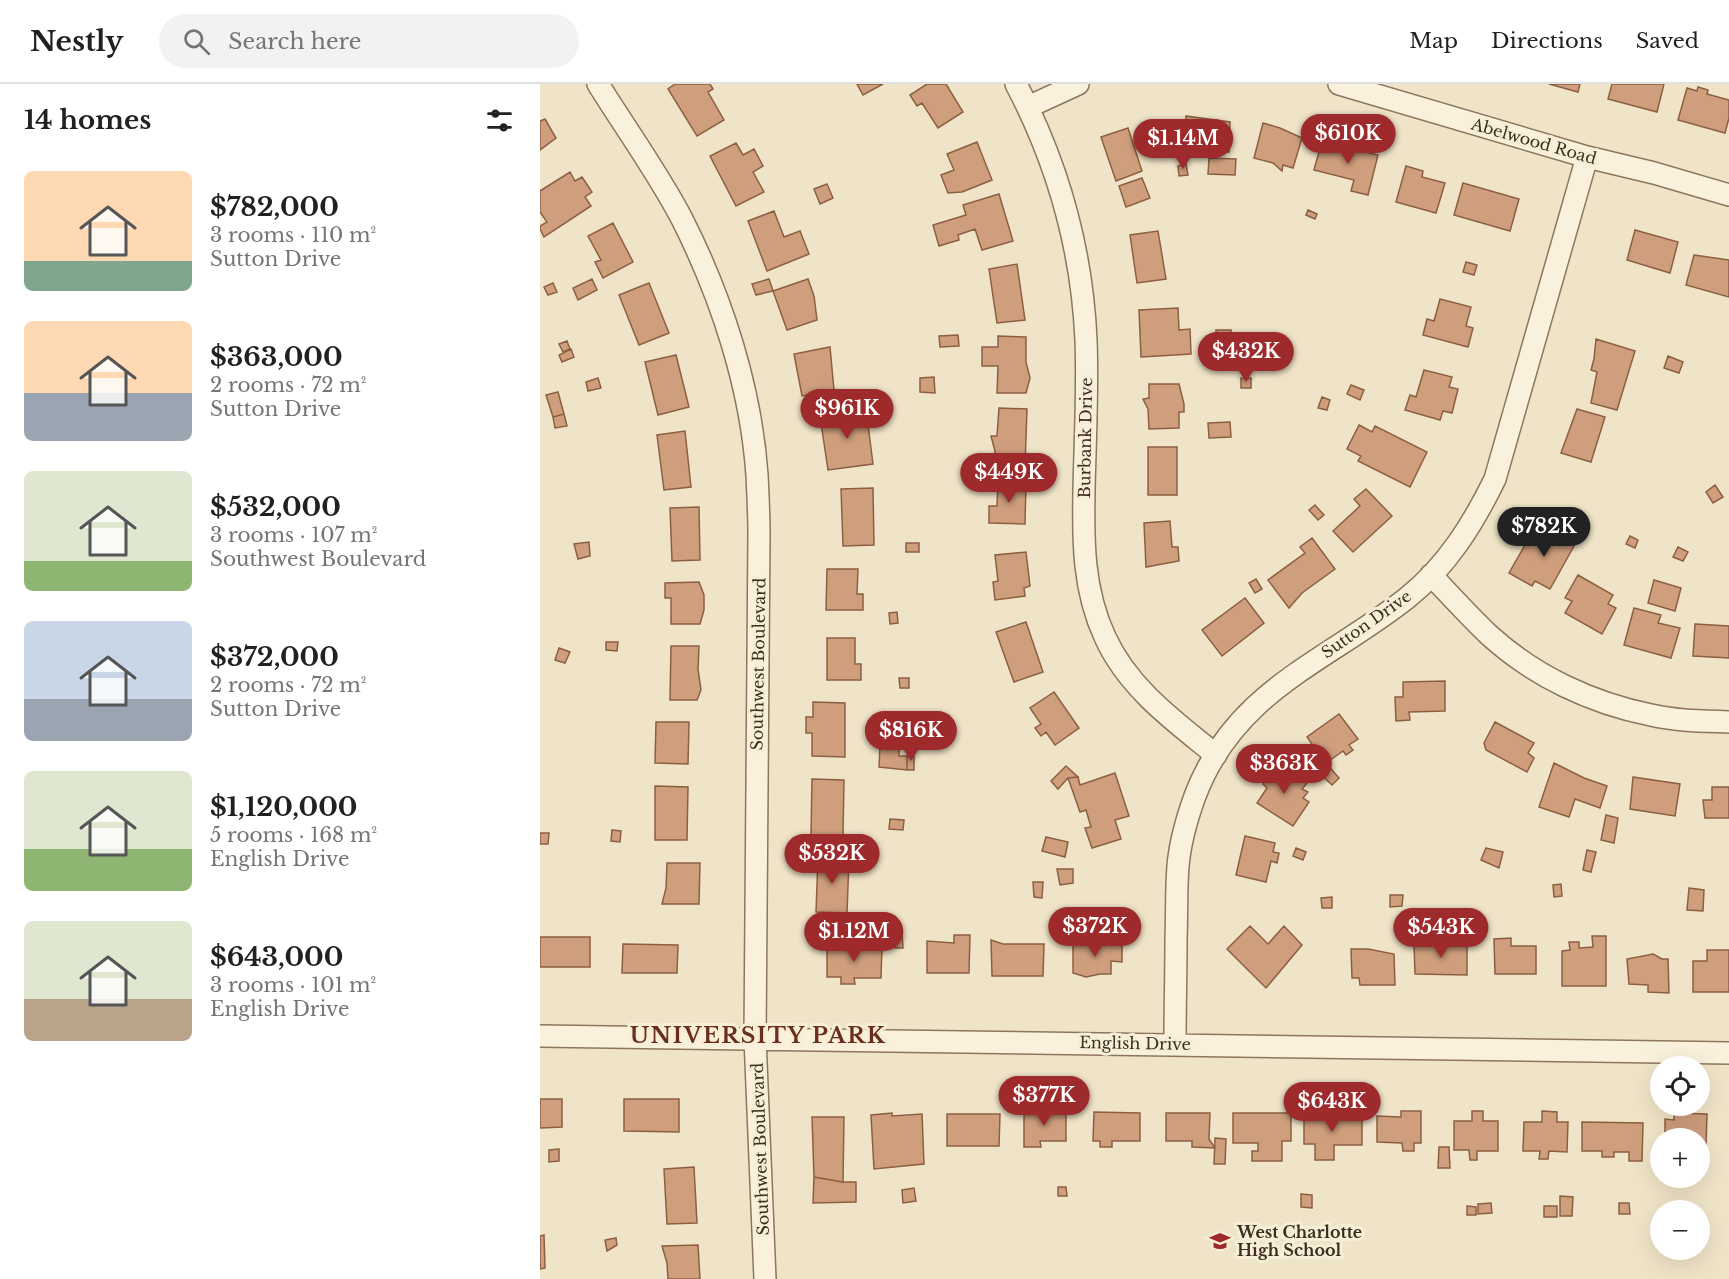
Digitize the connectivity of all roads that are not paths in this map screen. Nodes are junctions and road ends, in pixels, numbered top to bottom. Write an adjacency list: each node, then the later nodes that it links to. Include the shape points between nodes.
1 (598, 84): 12 (street, Southwest Boulevard, via 682,220 722,312 748,409 757,474 759,534)
2 (1016, 84): 5 (street, Burbank Drive)
3 (1078, 84): 5 (street)
4 (1339, 84): 6 (street, Abelwood Road)
5 (1028, 107): 10 (street, Burbank Drive, via 1068,217 1080,279 1086,341 1083,538 1091,599 1105,638 1134,683 1162,712)
6 (1587, 156): 7 (street, Abelwood Road); 8 (street, Sutton Drive, via 1495,479 1478,515)
7 (1729, 195)
8 (1431, 575): 9 (street, via 1506,649 1568,688 1605,704 1653,716); 10 (street, Sutton Drive, via 1408,597 1300,669 1264,698)
9 (1729, 722)
10 (1216, 755): 13 (street, Sutton Drive, via 1195,797 1178,865)
11 (540, 1036): 12 (street, English Drive)
12 (755, 1038): 13 (street, English Drive); 15 (street, Southwest Boulevard)
13 (1175, 1044): 14 (street, English Drive)
14 (1729, 1053)
15 (765, 1279)

